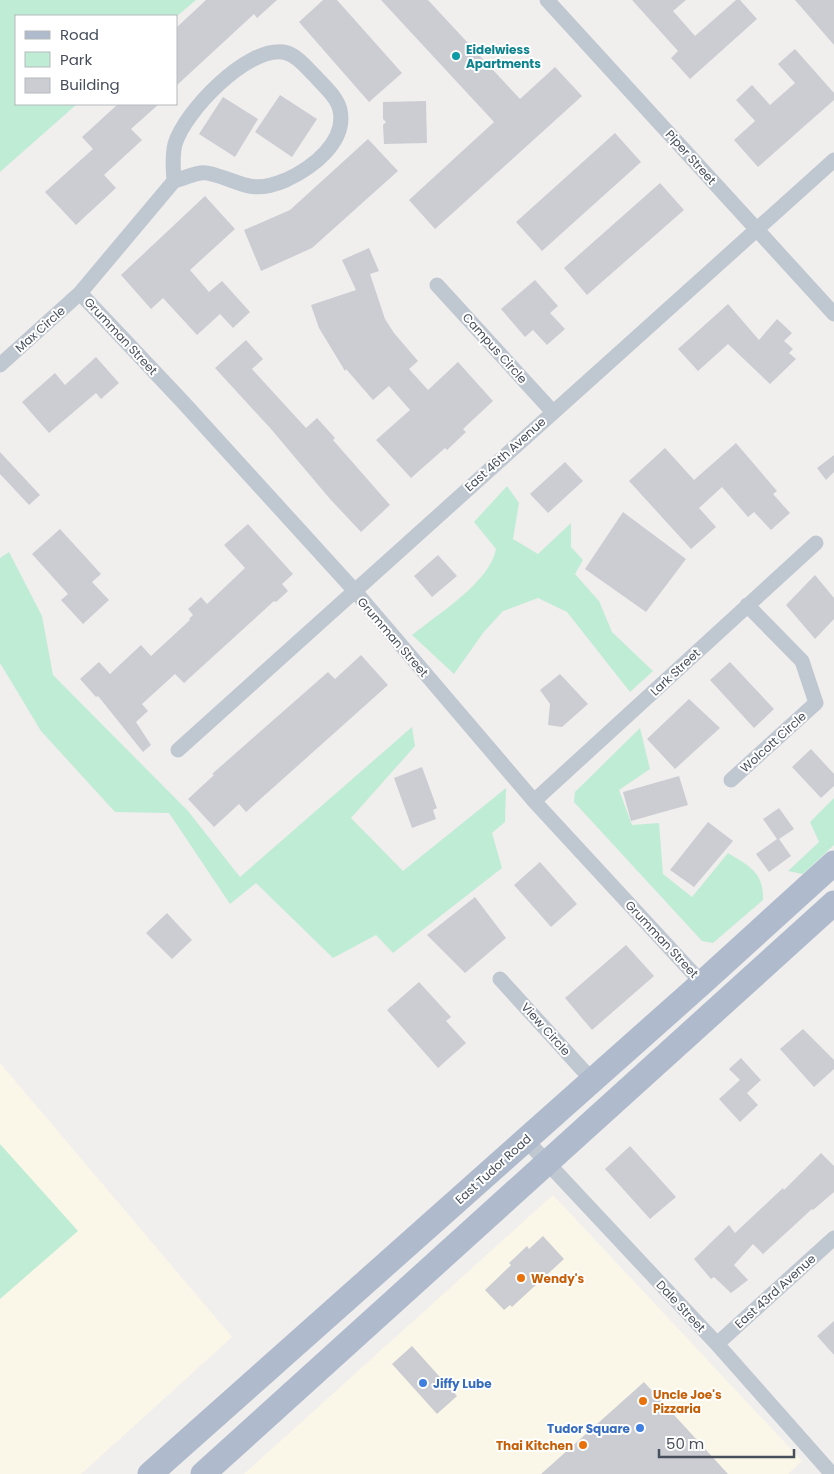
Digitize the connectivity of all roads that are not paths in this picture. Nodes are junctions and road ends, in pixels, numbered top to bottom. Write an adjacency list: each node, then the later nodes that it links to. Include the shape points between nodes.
1 (547, 0): 4 (street, Piper Street)
2 (834, 160): 4 (street, East 46th Avenue)
3 (174, 181): 3 (street, via 176,142 191,115 219,84 250,60 270,51 285,52 300,61 330,91 340,108 341,127 330,148 288,179 264,188 245,186 205,172); 6 (street, Max Circle)
4 (757, 230): 7 (street, Piper Street); 9 (street, East 46th Avenue)
5 (437, 285): 9 (street, Campus Circle)
6 (80, 293): 8 (street, Max Circle); 11 (street, Grumman Street)
7 (834, 314)
8 (0, 364)
9 (552, 411): 11 (street, East 46th Avenue)
10 (816, 543): 12 (street, Lark Street)
11 (354, 590): 13 (street, East 46th Avenue); 15 (street, Grumman Street)
12 (747, 605): 14 (street, Wolcott Circle, via 802,661 816,704); 15 (street, Lark Street)
13 (178, 750)
14 (731, 780)
15 (534, 801): 19 (street, Grumman Street)
16 (834, 863): 19 (main road, East Tudor Road)
17 (834, 903): 22 (main road)
18 (500, 978): 20 (street, View Circle)
19 (702, 983): 20 (main road, East Tudor Road)
20 (592, 1080): 21 (main road, East Tudor Road)
21 (526, 1140): 22 (street, Dale Street); 25 (main road, East Tudor Road)
22 (548, 1163): 24 (street, Dale Street); 26 (main road)
23 (834, 1238): 24 (street, East 43rd Avenue)
24 (716, 1344): 27 (street, Dale Street)
25 (150, 1474)
26 (203, 1474)
27 (832, 1474)

